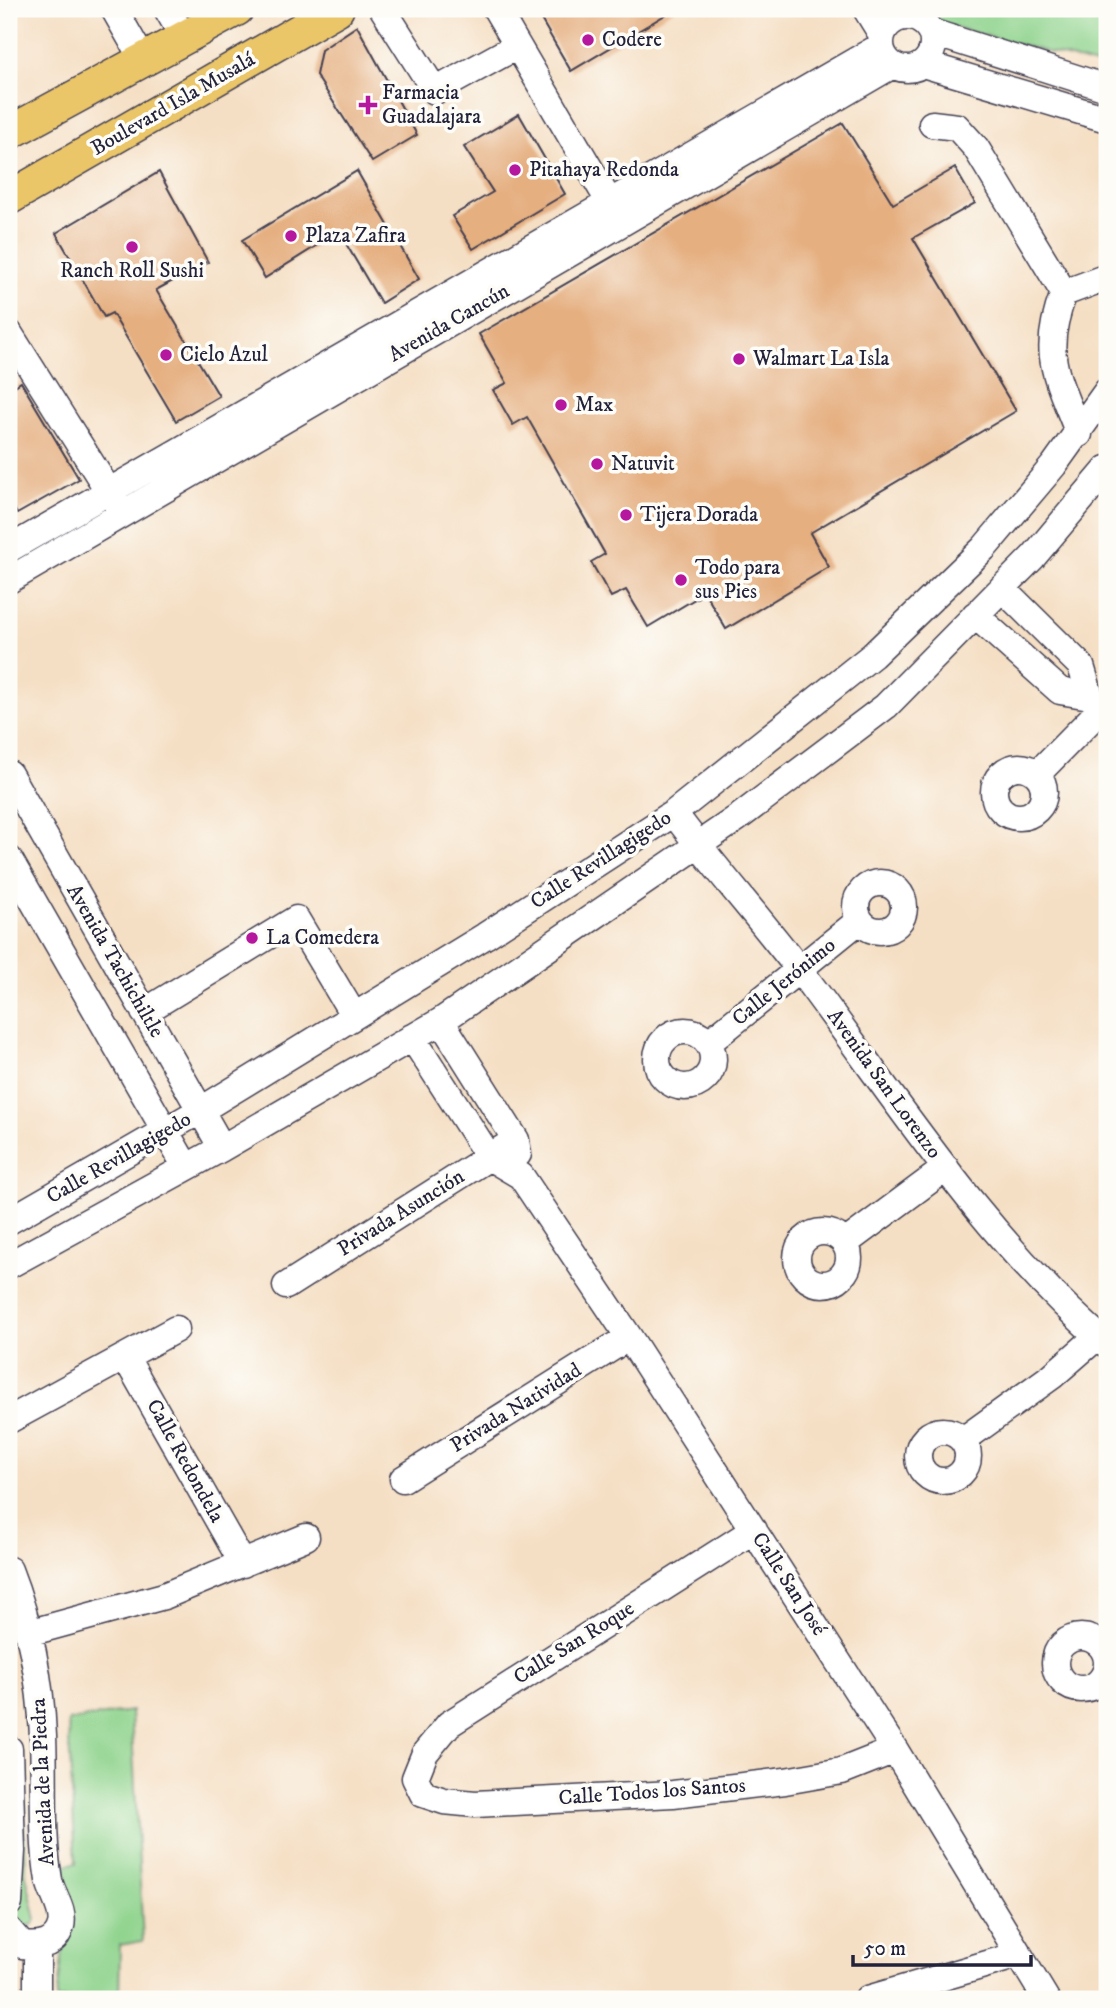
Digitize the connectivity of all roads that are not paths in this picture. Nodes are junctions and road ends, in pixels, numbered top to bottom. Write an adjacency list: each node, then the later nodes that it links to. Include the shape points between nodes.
1 (114, 9): 14 (street)
2 (167, 9): 10 (street)
3 (237, 9): 10 (main road)
4 (249, 9): 12 (main road)
5 (337, 9): 12 (main road, Boulevard Isla Musalá)
6 (383, 9): 11 (street, via 435,91)
7 (496, 9): 11 (street)
8 (866, 9): 13 (street)
9 (920, 20): 13 (street, via 891,22); 15 (street, via 933,50); 16 (street)
10 (184, 38): 14 (main road)
11 (517, 46): 21 (street)
12 (270, 49): 20 (main road, Boulevard Isla Musalá)
13 (884, 49): 15 (street, via 907,70); 21 (street, Avenida Cancún)
14 (143, 60): 19 (main road)
15 (923, 65): 17 (street)
16 (1107, 89)
17 (1107, 119)
18 (932, 124): 23 (street, via 957,127 976,148)
19 (9, 133)
20 (9, 198)
21 (615, 212): 28 (street, Avenida Cancún)
22 (1107, 277): 23 (street)
23 (1064, 293): 26 (street, via 1053,321 1050,350)
24 (9, 333): 28 (street)
25 (1107, 391): 26 (street, Calle Revillagigedo)
26 (1079, 434): 36 (street, Calle Revillagigedo, via 984,548 873,655)
27 (1107, 469): 31 (street, Calle Revillagigedo)
28 (115, 502): 29 (street, Avenida Cancún); 30 (street, Avenida Cancún)
29 (9, 550)
30 (9, 580)
31 (1002, 588): 32 (street, Calle Revillagigedo); 33 (street, via 1082,666)
32 (975, 615): 33 (street, via 1060,691); 37 (street, Calle Revillagigedo, via 886,706)
33 (1102, 705): 35 (street)
34 (9, 774): 42 (street, Avenida Tachichiltle)
35 (1037, 774)
36 (674, 813): 37 (street, Avenida San Lorenzo); 43 (street, Calle Revillagigedo)
37 (699, 846): 41 (street, Avenida San Lorenzo); 44 (street, Calle Revillagigedo)
38 (9, 859): 39 (street, Avenida Tachichiltle)
39 (16, 887): 48 (street, Avenida Tachichiltle)
40 (859, 920): 41 (street, Calle Jerónimo)
41 (800, 970): 46 (street, Calle Jerónimo); 53 (street, Avenida San Lorenzo)
42 (144, 1012): 43 (street, via 296,919); 47 (street, Avenida Tachichiltle)
43 (354, 1016): 47 (street, Calle Revillagigedo)
44 (440, 1021): 45 (street, Calle Revillagigedo); 49 (street, Calle San José)
45 (412, 1037): 50 (street, Calle Revillagigedo); 51 (street, Calle San José)
46 (708, 1043)
47 (201, 1111): 48 (street, Calle Revillagigedo); 50 (street, Avenida Tachichiltle)
48 (166, 1131): 52 (street, Avenida Tachichiltle); 55 (street, Calle Revillagigedo)
49 (516, 1140): 51 (street, Privada Asunción); 54 (street, Calle San José)
50 (222, 1148): 52 (street, Calle Revillagigedo)
51 (489, 1157): 54 (street, Calle San José); 58 (street, Privada Asunción)
52 (186, 1167): 57 (street, Calle Revillagigedo)
53 (946, 1168): 56 (street); 61 (street, Avenida San Lorenzo, via 1026,1266)
54 (521, 1176): 60 (street, Calle San José)
55 (9, 1221)
56 (845, 1242)
57 (9, 1265)
58 (286, 1286)
59 (176, 1329): 62 (street)
60 (629, 1337): 65 (street, Privada Natividad); 66 (street, Calle San José)
61 (1103, 1340): 64 (street)
62 (127, 1358): 63 (street); 68 (street, Calle Redondela)
63 (9, 1420)
64 (963, 1440)
65 (403, 1479)
66 (754, 1530): 74 (street, Calle San José); 75 (street, Calle San Roque, via 449,1724 425,1753)
67 (306, 1537): 68 (street)
68 (243, 1564): 70 (street, via 164,1596)
69 (9, 1570): 70 (street, Avenida de la Piedra)
70 (28, 1633): 71 (street, Avenida de la Piedra)
71 (43, 1732): 72 (street); 79 (street, Avenida de la Piedra, via 49,1883 60,1907 61,1925 49,1943)
72 (9, 1735)
73 (9, 1749): 76 (street, Avenida de la Piedra)
74 (895, 1750): 75 (street, Calle Todos los Santos, via 842,1771 673,1794 475,1804 423,1794); 80 (street, Calle San José)
75 (415, 1778)
76 (10, 1877): 77 (street, Avenida de la Piedra)
77 (9, 1903)
78 (9, 1930): 79 (street, via 22,1945)
79 (37, 1947): 81 (street)
80 (1018, 1955): 82 (street); 83 (street, Calle San José)
81 (37, 1999)
82 (868, 1999)
83 (1046, 1999)

